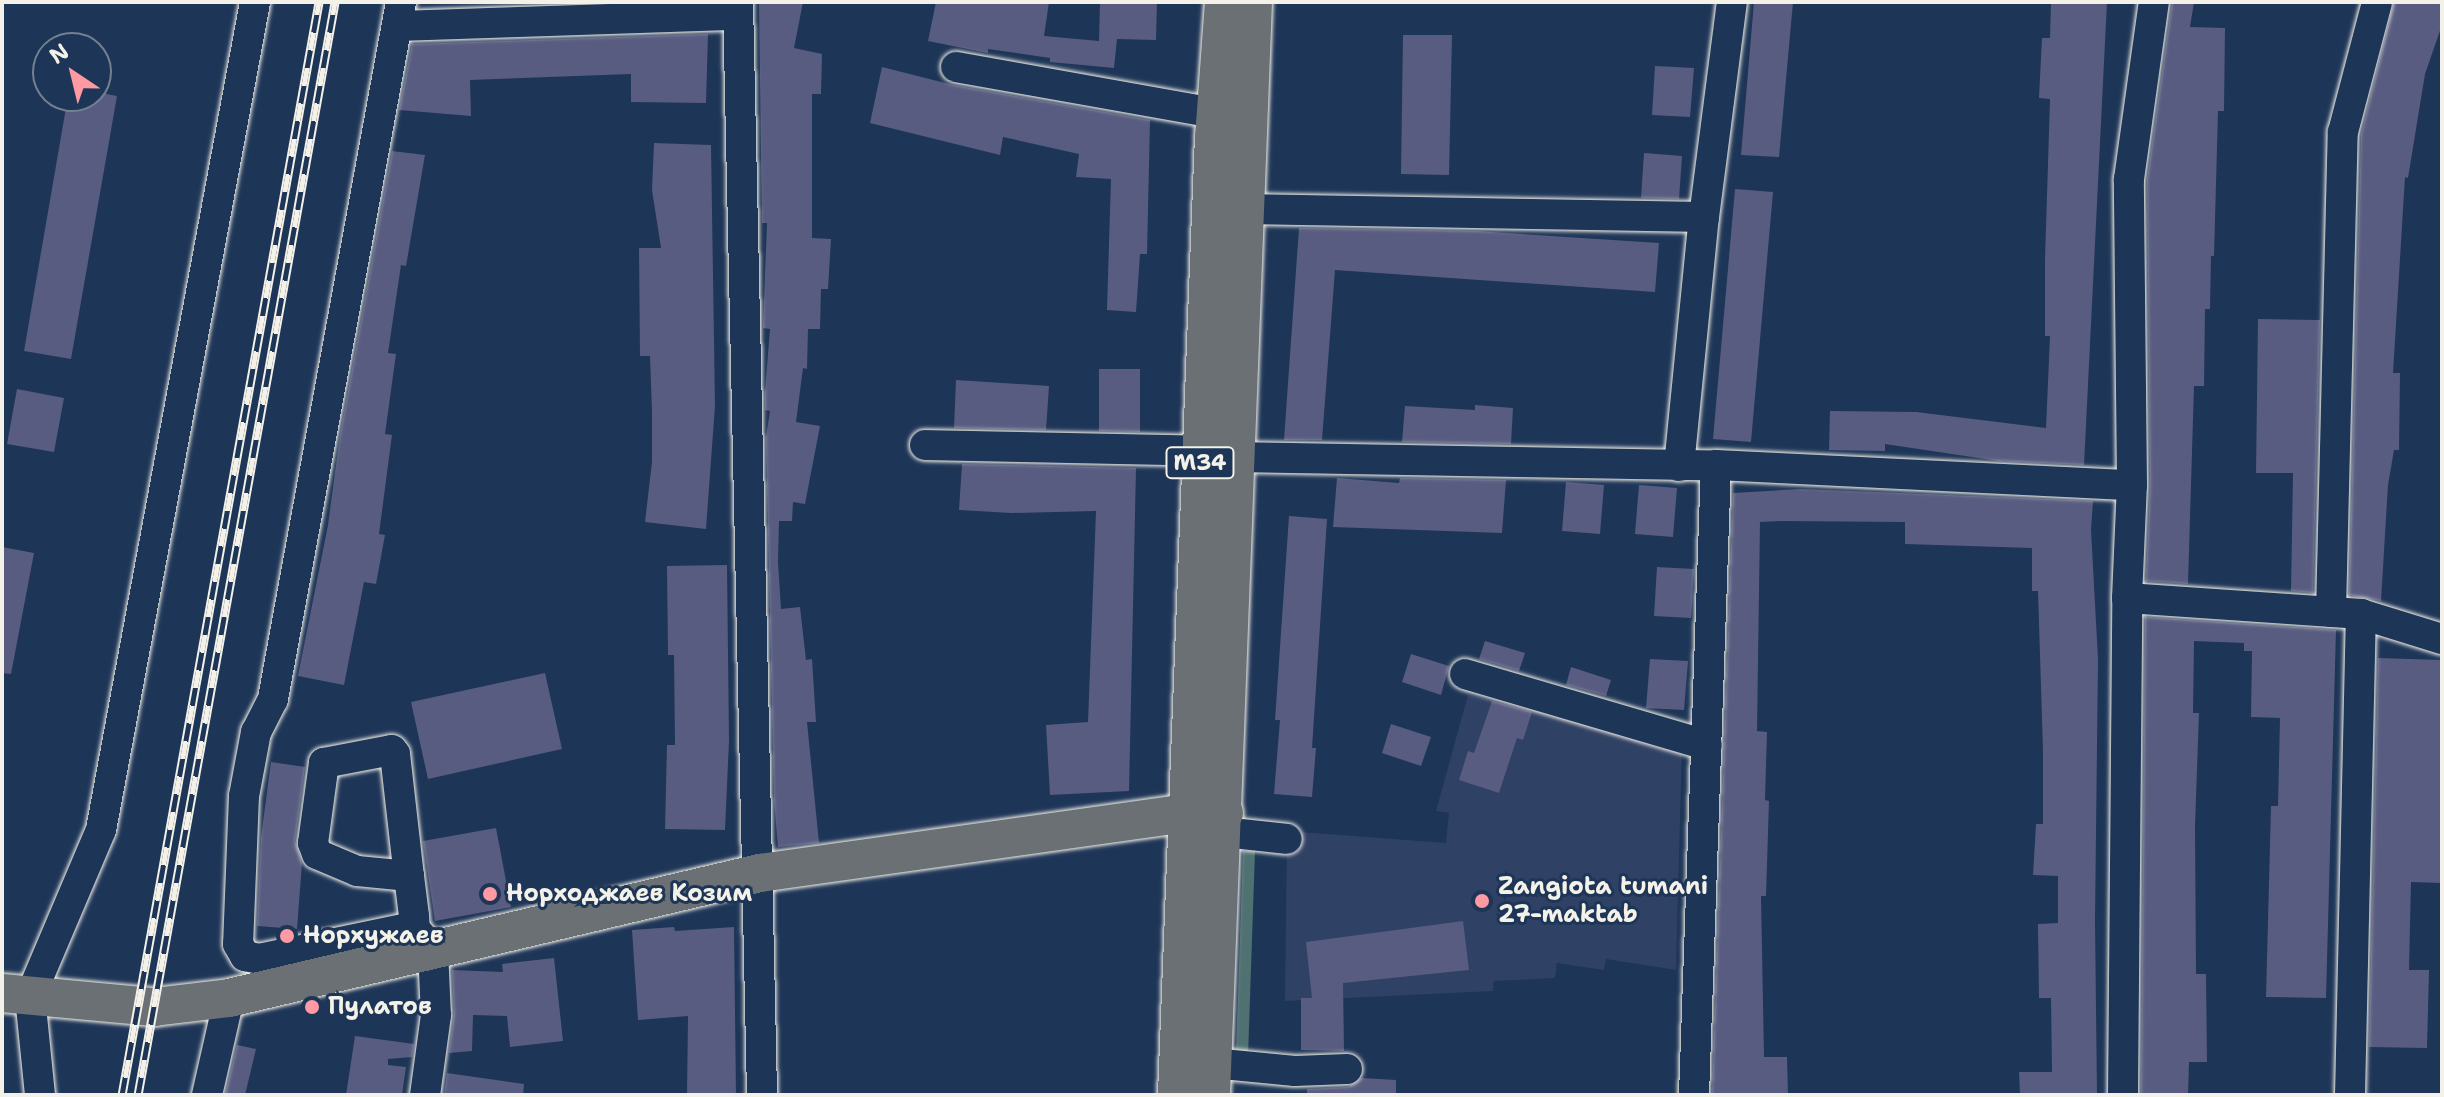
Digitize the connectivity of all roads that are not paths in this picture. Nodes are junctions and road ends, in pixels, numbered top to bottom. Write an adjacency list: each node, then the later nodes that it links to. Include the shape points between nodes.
1 (255, 2): 29 (street, via 101,830)
2 (1224, 2): 10 (main road, M34)
3 (1253, 2): 11 (main road, M34)
4 (1732, 2): 12 (street)
5 (2154, 2): 17 (street, via 2129,179)
6 (2377, 2): 19 (street, via 2343,132)
7 (738, 9): 8 (street); 26 (street)
8 (399, 14): 28 (street, via 273,699 256,732 244,796 238,944 245,956 259,959 407,928)
9 (956, 67): 10 (street)
10 (1215, 113): 14 (main road, M34)
11 (1243, 209): 12 (street); 14 (main road, M34)
12 (1704, 217): 16 (street)
13 (925, 445): 14 (street)
14 (1217, 454): 16 (street); 24 (main road, M34)
15 (1716, 465): 16 (street); 17 (street); 23 (street)
16 (1679, 466)
17 (2132, 485): 18 (street)
18 (2127, 598): 19 (street); 39 (street)
19 (2331, 612): 20 (street)
20 (2361, 614): 21 (street); 40 (street)
21 (2442, 639)
22 (1465, 674): 23 (street)
23 (1707, 745): 38 (street)
24 (1212, 819): 25 (street); 26 (main road); 32 (main road, M34); 37 (main road, M34)
25 (1287, 839)
26 (760, 873): 28 (main road); 36 (street)
27 (409, 876): 27 (street, via 392,750 324,763 313,843 317,854 357,871); 28 (street)
28 (424, 940): 30 (main road); 35 (street, via 436,1015)
29 (16, 995): 30 (main road, via 154,1007); 33 (street)
30 (229, 998): 34 (street)
31 (1347, 1069): 32 (street)
32 (1211, 1079)
33 (40, 1095)
34 (207, 1095)
35 (425, 1095)
36 (762, 1095)
37 (1177, 1095)
38 (1694, 1095)
39 (2123, 1095)
40 (2350, 1095)

